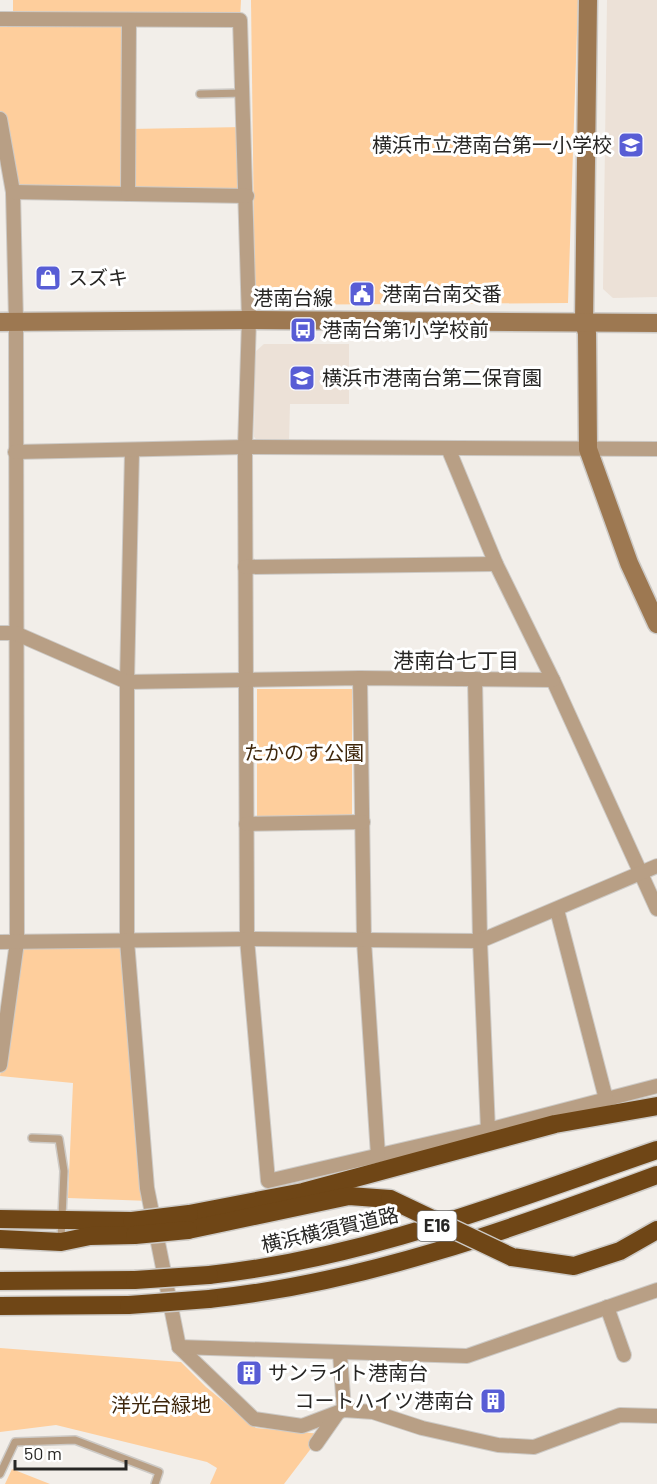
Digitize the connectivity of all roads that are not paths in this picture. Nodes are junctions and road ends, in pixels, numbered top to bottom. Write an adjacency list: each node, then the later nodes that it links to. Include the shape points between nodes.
1 (588, 0): 12 (street)
2 (0, 19): 3 (street)
3 (129, 20): 4 (street, via 240,20); 8 (street)
4 (244, 93): 5 (lane); 9 (street)
5 (200, 94)
6 (0, 119): 7 (street)
7 (13, 192): 8 (street); 11 (street)
8 (128, 194): 9 (street)
9 (246, 196): 10 (street)
10 (249, 320): 11 (street, 港南台線); 12 (street, 港南台線); 14 (street)
11 (8, 322): 19 (street)
12 (584, 323): 13 (street, 港南台線); 16 (street)
13 (657, 323)
14 (244, 447): 15 (street); 18 (street); 21 (street)
15 (448, 448): 16 (street); 20 (street)
16 (588, 449): 17 (street); 22 (street, via 629,563)
17 (657, 449)
18 (132, 451): 19 (street); 29 (street)
19 (15, 452): 24 (street)
20 (496, 564): 21 (street); 27 (street)
21 (245, 567): 28 (street)
22 (657, 624)
23 (0, 633): 24 (street)
24 (15, 633): 29 (street); 41 (street)
25 (360, 678): 26 (street); 28 (street); 30 (street)
26 (475, 679): 27 (street); 39 (street)
27 (553, 680): 33 (street)
28 (245, 681): 29 (street); 31 (street)
29 (127, 682): 37 (street)
30 (363, 822): 31 (street); 38 (street)
31 (246, 824): 36 (street)
32 (657, 866): 33 (street)
33 (640, 873): 34 (street); 35 (street)
34 (657, 909)
35 (556, 910): 39 (street); 44 (street)
36 (247, 939): 37 (street); 38 (street); 49 (street, via 268,1181)
37 (127, 941): 41 (street); 62 (street, via 147,1188)
38 (364, 941): 39 (street); 49 (street)
39 (480, 941): 46 (street)
40 (0, 942): 41 (street)
41 (17, 942): 42 (street)
42 (0, 1065)
43 (657, 1086): 44 (street)
44 (606, 1099): 46 (street)
45 (657, 1106): 53 (highway, via 555,1124)
46 (488, 1130): 49 (street)
47 (32, 1138): 52 (lane, via 59,1139 64,1171)
48 (657, 1150): 58 (highway, 横浜横須賀道路 / E16, bridge, via 411,1235 324,1257 209,1275)
49 (378, 1155)
50 (657, 1175): 60 (highway, E16, bridge, via 420,1257 329,1280 209,1299 129,1305)
51 (0, 1219): 52 (highway)
52 (63, 1219): 54 (highway); 57 (lane)
53 (188, 1222): 54 (highway, bridge); 55 (highway, bridge, via 349,1196 390,1199 512,1257 574,1266 620,1251)
54 (134, 1228): 57 (highway)
55 (657, 1230)
56 (0, 1239): 57 (highway)
57 (61, 1242)
58 (0, 1281)
59 (657, 1290): 61 (street)
60 (0, 1306)
61 (607, 1307): 63 (street, via 467,1356); 64 (street)
62 (179, 1347): 63 (street); 65 (street, via 255,1419 302,1426)
63 (340, 1354): 65 (street)
64 (624, 1355)
65 (341, 1412): 66 (street, via 373,1412 498,1445 534,1447 620,1415); 67 (street)
66 (657, 1416)
67 (316, 1444)
68 (0, 1474): 69 (lane, via 15,1442 75,1440 159,1472)
69 (155, 1484)

